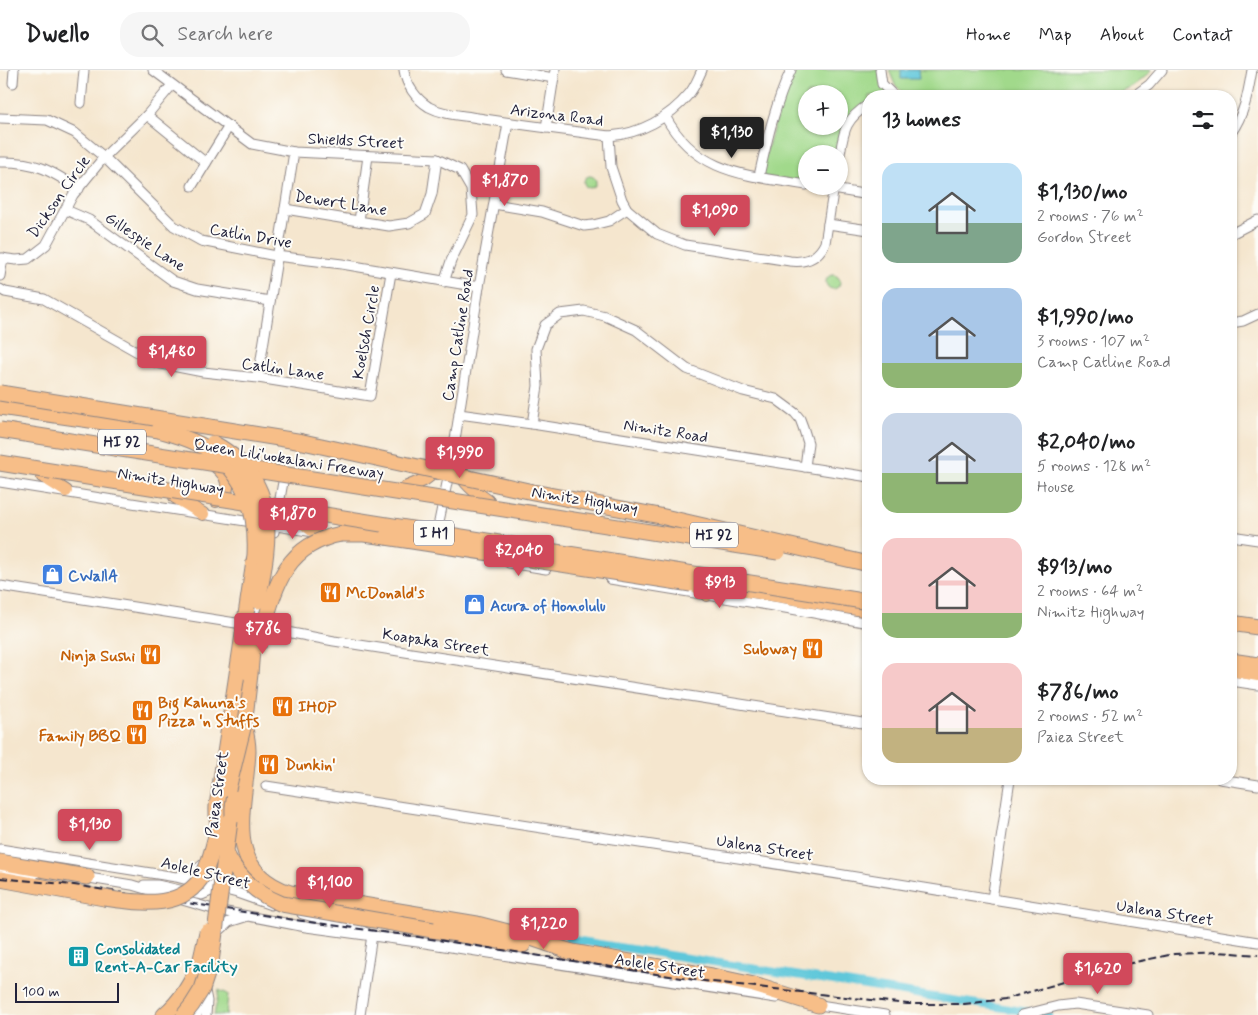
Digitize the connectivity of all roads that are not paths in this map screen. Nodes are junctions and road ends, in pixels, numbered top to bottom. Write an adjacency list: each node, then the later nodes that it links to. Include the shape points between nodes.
1 (14, 70): 12 (street)
2 (84, 70): 16 (street)
3 (153, 70): 13 (street, Shields Street)
4 (404, 70): 21 (street, Arizona Road, via 411,89 429,107)
5 (506, 70): 11 (street)
6 (702, 70): 19 (street, Arizona Road, via 690,93)
7 (791, 70): 33 (street, via 772,122)
8 (880, 70): 14 (street)
9 (1162, 70): 15 (street)
10 (1252, 70): 22 (street, via 1248,98)
11 (555, 74): 24 (street)
12 (13, 83)
13 (172, 85): 18 (street, Dickson Circle); 23 (street, Shields Street)
14 (885, 90)
15 (1142, 90)
16 (81, 102)
17 (862, 108): 26 (street, via 849,119)
18 (147, 115): 29 (street, Dickson Circle); 32 (street)
19 (665, 116): 25 (street, Arizona Road, via 642,128); 33 (street, via 684,143 699,156 723,169)
20 (0, 118): 29 (street, Catlin Drive, via 47,120 75,134)
21 (508, 123): 24 (street, Arizona Road); 40 (street, Camp Catline Road)
22 (1237, 125)
23 (229, 126): 27 (street, Shields Street, via 252,144); 32 (street)
24 (546, 128): 25 (street, Arizona Road)
25 (609, 136): 43 (street, via 610,167)
26 (841, 145)
27 (294, 152): 28 (street, Shields Street); 41 (street)
28 (368, 156): 30 (street, Shields Street); 45 (street)
29 (104, 157): 36 (street, Dickson Circle); 49 (street, Catlin Drive, via 174,226 200,241)
30 (436, 159): 45 (street, Dewert Lane, via 432,194 425,214 409,223 389,226); 53 (street, Shields Street, via 460,170 471,189 473,215)
31 (0, 162): 36 (street, via 39,166)
32 (206, 163): 35 (street)
33 (759, 176): 34 (street)
34 (798, 183)
35 (192, 186)
36 (78, 188): 42 (street, Dickson Circle)
37 (848, 191): 38 (street)
38 (862, 194)
39 (833, 195): 46 (street)
40 (494, 204): 43 (street, via 542,212 584,226 609,221); 54 (street, Camp Catline Road)
41 (284, 209): 45 (street, Dewert Lane); 49 (street)
42 (66, 210): 50 (street, Dickson Circle, via 46,245 28,259); 56 (street, Gillespie Lane, via 89,220 173,281 197,289)
43 (627, 210): 46 (street, via 657,234 678,243 796,262 810,259 821,251)
44 (1258, 220): 48 (street)
45 (359, 221)
46 (828, 224): 47 (street)
47 (862, 229)
48 (1237, 231)
49 (276, 256): 51 (street, Catlin Drive); 56 (street)
50 (2, 258): 52 (street)
51 (391, 273): 53 (street, Catlin Drive); 61 (street, Koelsch Circle)
52 (0, 276)
53 (444, 282): 54 (street, Catlin Drive)
54 (479, 287): 63 (street, Camp Catline Road)
55 (0, 289): 59 (street, Catlin Lane, via 44,299 157,363)
56 (270, 300): 59 (street)
57 (1258, 314): 58 (street)
58 (1237, 322)
59 (258, 378): 61 (street, Catlin Lane)
60 (0, 393): 92 (highway, bridge, via 303,442 660,516)
61 (370, 396)
62 (0, 407): 67 (highway)
63 (459, 414): 65 (street, Nimitz Road); 69 (street, Camp Catline Road)
64 (0, 423): 68 (main road, Nimitz Highway / HI 92)
65 (532, 424): 71 (street, Nimitz Road); 71 (street, via 538,386 536,349 545,325 560,314 584,311 605,316 636,330 687,369 743,391 776,399 800,419 804,427 808,442)
66 (0, 430): 93 (highway, Queen Liliʻuokalani Freeway / I H1, bridge, via 704,542)
67 (159, 430): 111 (highway, bridge, via 198,437 225,449 255,480 261,494 268,528); 133 (highway, bridge, via 190,440 220,458 242,484 254,518 255,555 217,806 219,835 229,860 249,885 282,904)
68 (201, 455): 72 (main road, Nimitz Highway / HI 92); 81 (main road, via 223,474 228,489 224,498)
69 (452, 459): 77 (main road, via 424,480); 79 (street, Camp Catline Road); 80 (main road, via 463,480)
70 (0, 463): 99 (highway, I H1, bridge)
71 (805, 466): 75 (street, Nimitz Road)
72 (285, 468): 77 (main road, Nimitz Highway / HI 92); 83 (street, Paiea Street)
73 (0, 470): 74 (main road, Nimitz Highway)
74 (42, 476): 78 (main road); 81 (main road, Nimitz Highway, via 175,497)
75 (862, 476)
76 (0, 482): 78 (street)
77 (405, 488): 79 (main road, Nimitz Highway / HI 92)
78 (66, 491): 81 (street)
79 (445, 494): 80 (main road, Nimitz Highway / HI 92); 85 (street, Camp Catline Road)
80 (488, 501): 91 (main road, Nimitz Highway / HI 92)
81 (204, 508): 83 (main road, Nimitz Highway)
82 (295, 516): 83 (main road, Nimitz Highway); 84 (main road); 85 (main road, Nimitz Highway)
83 (276, 520): 84 (street); 106 (street, Paiea Street)
84 (314, 532): 89 (street)
85 (436, 536): 87 (main road, Nimitz Highway); 89 (street, Camp Catline Road)
86 (1237, 537): 88 (street)
87 (449, 539): 90 (main road); 94 (main road, Nimitz Highway)
88 (1258, 540)
89 (432, 551): 90 (street)
90 (466, 556): 95 (street)
91 (862, 558)
92 (862, 562)
93 (862, 563)
94 (594, 566): 95 (main road); 96 (main road, Nimitz Highway)
95 (575, 573): 98 (street)
96 (691, 582): 98 (main road); 101 (main road, Nimitz Highway)
97 (0, 586): 106 (street, Koapaka Street)
98 (707, 595): 104 (street)
99 (862, 601)
100 (862, 609): 111 (highway, bridge, via 364,534 342,534 309,545 285,570 278,582)
101 (862, 609)
102 (1237, 617): 103 (main road)
103 (1258, 620)
104 (862, 622)
105 (1237, 624): 107 (highway)
106 (255, 626): 115 (street, Koapaka Street); 121 (street, Paiea Street)
107 (1258, 627)
108 (1237, 662): 109 (highway)
109 (1258, 665)
110 (1237, 671): 112 (main road)
111 (250, 674): 116 (highway)
112 (1258, 675)
113 (1237, 682): 114 (street)
114 (1258, 685)
115 (862, 723)
116 (244, 724): 121 (highway, bridge); 127 (highway, bridge, via 208,864 192,889 181,896 166,902 148,903); 133 (highway, via 248,750 241,837 248,859 264,880 290,893)
117 (1237, 782): 119 (street)
118 (1009, 785): 130 (street)
119 (1258, 785)
120 (266, 786): 130 (street, Ualena Street)
121 (229, 819): 126 (street, via 208,846 203,864 197,870); 129 (street, Paiea Street); 139 (highway, bridge, via 201,959 190,985); 140 (highway, bridge, via 212,962 202,989)
122 (0, 849): 126 (street, Aolele Street)
123 (0, 862): 125 (highway)
124 (0, 872): 125 (street, Aolele Street)
125 (87, 877): 128 (street, Aolele Street)
126 (176, 877): 129 (street, Aolele Street)
127 (0, 879)
128 (132, 885): 129 (street, via 157,885 202,895); 131 (street, Aolele Street)
129 (218, 888): 131 (street, Paiea Street); 134 (street, Aolele Street)
130 (992, 899): 135 (street, Ualena Street)
131 (216, 910): 132 (street, Aolele Street); 136 (street, Paiea Street)
132 (248, 917): 134 (street, Aolele Street, via 347,934); 136 (street, via 229,922)
133 (434, 923): 138 (highway, via 721,978)
134 (372, 935): 138 (street, Aolele Street); 143 (street)
135 (1258, 942)
136 (211, 943): 137 (street, Paiea Street)
137 (204, 985): 141 (street); 142 (street)
138 (818, 1004): 144 (street, Aolele Street)
139 (164, 1015)
140 (184, 1015)
141 (197, 1015)
142 (206, 1015)
143 (360, 1015)
144 (885, 1015)
145 (1022, 1015): 146 (street, via 1066,1005)
146 (1148, 1015)

